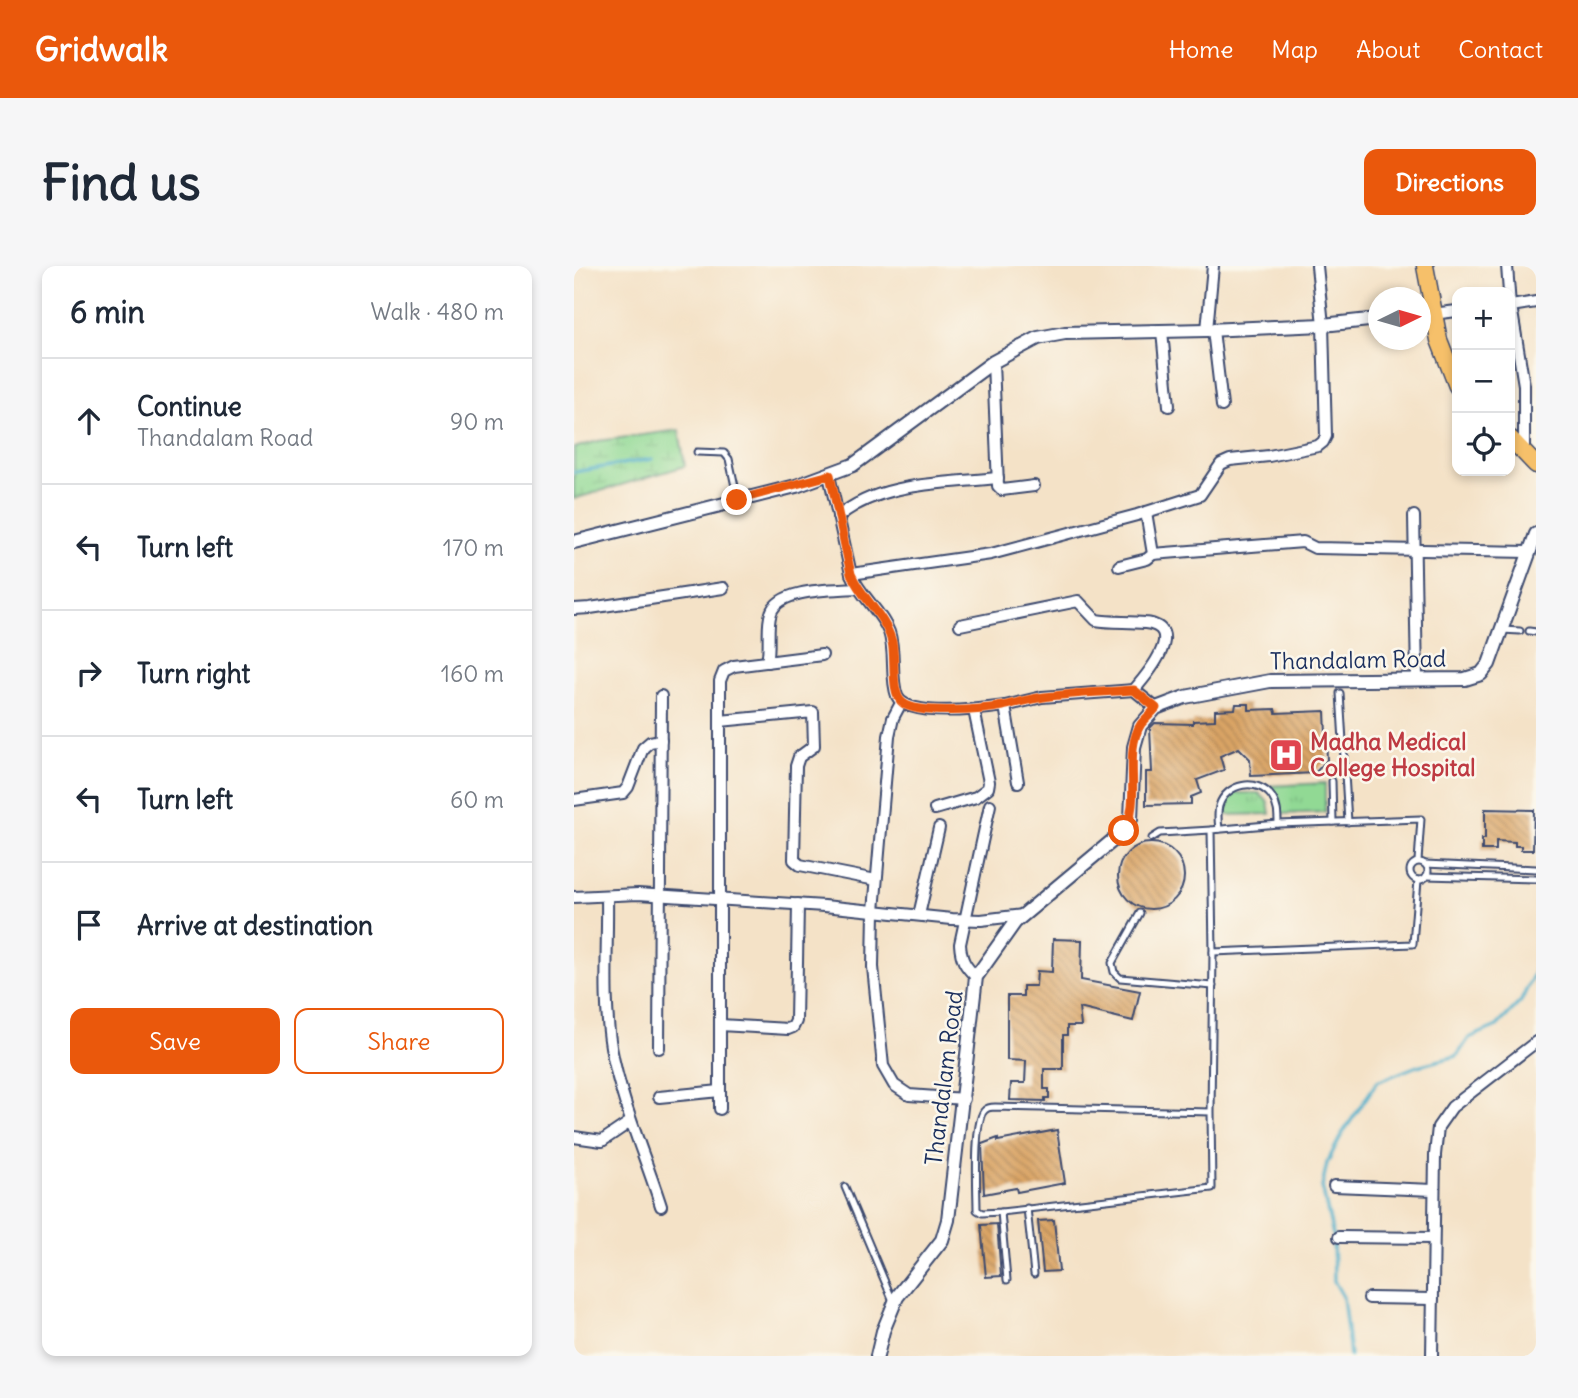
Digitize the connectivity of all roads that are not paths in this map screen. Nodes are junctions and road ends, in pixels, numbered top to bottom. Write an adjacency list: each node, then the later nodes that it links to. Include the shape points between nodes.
1 (1213, 266): 12 (street)
2 (1317, 266): 11 (street)
3 (1425, 266): 9 (main road)
4 (1435, 266): 9 (main road)
5 (1507, 266): 6 (street)
6 (1509, 287)
7 (1536, 302): 8 (street)
8 (1515, 305)
9 (1438, 313): 15 (main road); 17 (main road, via 1439,340)
10 (1368, 320): 11 (street)
11 (1322, 325): 12 (street); 28 (street, via 1323,442 1230,460 1221,464 1199,495)
12 (1210, 330): 14 (street); 19 (street)
13 (1515, 330): 21 (street, via 1524,385)
14 (1162, 331): 16 (street, via 1065,333 1038,338); 18 (street)
15 (1453, 350)
16 (993, 362): 23 (street, via 853,465); 24 (street)
17 (1452, 373)
18 (1169, 406)
19 (1222, 406)
20 (697, 453): 27 (lane, via 724,453)
21 (1517, 453): 22 (main road); 25 (main road)
22 (1536, 466)
23 (830, 475): 27 (street); 30 (street)
24 (998, 478): 26 (street, via 1002,490); 30 (street, via 893,491 865,498)
25 (1536, 480)
26 (1034, 486)
27 (737, 500): 32 (street)
28 (1146, 512): 35 (street); 37 (street, via 992,554)
29 (1414, 516): 33 (street)
30 (838, 517): 37 (street)
31 (1536, 534): 34 (street, Thandalam Road)
32 (574, 542)
33 (1415, 552): 34 (street); 35 (street, via 1315,548 1303,542); 46 (street)
34 (1529, 552): 42 (street, Thandalam Road)
35 (1153, 554): 36 (street)
36 (1119, 566)
37 (851, 574): 39 (street)
38 (723, 588): 40 (street)
39 (857, 588): 45 (street, via 810,592 778,602 771,611); 50 (street, via 888,629)
40 (574, 609)
41 (960, 625): 47 (street, via 1078,601 1096,620 1156,625 1164,645 1155,666)
42 (1502, 630): 43 (lane); 46 (street, Thandalam Road, via 1481,674 1465,679)
43 (1520, 631)
44 (822, 655): 45 (street)
45 (766, 662): 54 (street, via 724,671)
46 (1418, 679): 52 (street, Thandalam Road, via 1270,681 1185,697)
47 (1134, 690): 51 (street, via 1042,697); 52 (street)
48 (1340, 693): 62 (lane)
49 (661, 696): 55 (street)
50 (901, 703): 53 (street, via 913,709); 72 (street, via 889,736)
51 (1005, 706): 53 (street); 57 (street)
52 (1156, 708): 82 (street, Thandalam Road, via 1140,726 1134,747 1132,819 1124,831)
53 (975, 710): 60 (street, via 988,788 976,797)
54 (720, 722): 72 (street, via 813,712 814,746 799,757 796,766 793,860); 77 (street)
55 (661, 740): 58 (street, via 646,744 623,793); 75 (street)
56 (1332, 781): 61 (lane)
57 (1018, 782)
58 (574, 800)
59 (990, 805): 83 (street)
60 (935, 809)
61 (1333, 822): 62 (lane); 63 (lane)
62 (1348, 822): 68 (lane, via 1421,820)
63 (1278, 824): 65 (lane); 65 (lane, via 1272,796 1259,787 1244,785 1222,799)
64 (939, 828): 81 (street)
65 (1219, 829): 66 (lane)
66 (1210, 830): 67 (lane, via 1160,833); 84 (lane)
67 (1152, 838)
68 (1422, 863): 69 (lane); 70 (lane); 73 (lane, via 1410,869)
69 (1536, 869)
70 (1426, 876): 71 (lane); 73 (lane)
71 (1536, 879)
72 (876, 880): 79 (street)
73 (1418, 880): 84 (lane, via 1413,944)
74 (607, 896): 75 (street); 76 (street); 95 (street, via 608,1026)
75 (661, 896): 77 (street); 89 (street)
76 (574, 897)
77 (721, 900): 78 (street); 87 (street)
78 (798, 904): 79 (street); 87 (street, via 793,1027)
79 (874, 911): 81 (street); 92 (street, via 873,967 883,1066 894,1085 909,1095)
80 (1140, 913): 86 (lane, via 1112,962 1120,978)
81 (919, 915): 83 (street)
82 (1023, 915): 83 (street); 85 (street, Thandalam Road)
83 (964, 919): 85 (street, via 961,958)
84 (1213, 951): 86 (lane)
85 (976, 976): 92 (street, Thandalam Road)
86 (1213, 986): 94 (lane)
87 (720, 1025): 90 (street)
88 (1536, 1042): 99 (street, via 1452,1107 1438,1128)
89 (659, 1048)
90 (720, 1091): 91 (street); 93 (street)
91 (659, 1097)
92 (964, 1099): 109 (street, Thandalam Road, via 942,1240)
93 (720, 1109)
94 (1211, 1112): 101 (lane, via 1212,1188); 102 (lane, via 986,1108 977,1134 977,1210)
95 (630, 1122): 96 (street, via 602,1141); 100 (street)
96 (574, 1137)
97 (845, 1186): 109 (lane)
98 (1334, 1186): 99 (street)
99 (1434, 1190): 104 (street)
100 (661, 1206)
101 (1027, 1208): 102 (lane); 105 (lane)
102 (1001, 1212): 106 (lane)
103 (1339, 1237): 104 (street)
104 (1433, 1238): 108 (street)
105 (1034, 1274)
106 (1007, 1280)
107 (1369, 1298): 108 (street)
108 (1433, 1299): 111 (street)
109 (894, 1304): 110 (street, Thandalam Road)
110 (877, 1356)
111 (1432, 1356)

